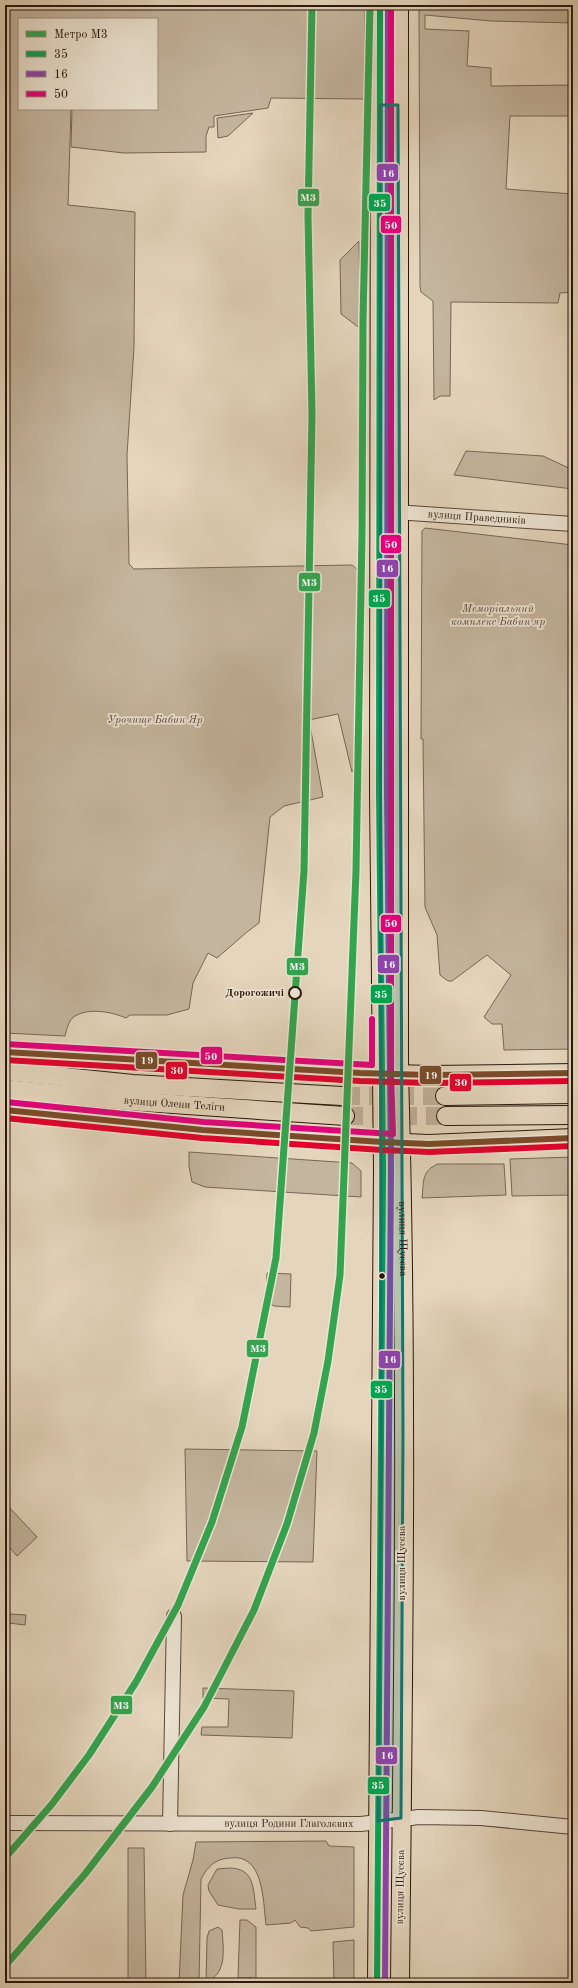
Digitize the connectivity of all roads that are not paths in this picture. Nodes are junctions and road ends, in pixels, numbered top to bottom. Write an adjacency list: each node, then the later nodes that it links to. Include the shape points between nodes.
1 (380, 5): 3 (main road, вулиця Щусєва)
2 (399, 5): 4 (main road, вулиця Щусєва)
3 (380, 105): 4 (main road); 5 (main road, вулиця Щусєва)
4 (398, 105): 6 (main road, вулиця Щусєва)
5 (380, 510): 6 (street, вулиця Праведників); 10 (main road, вулиця Щусєва)
6 (400, 511): 7 (street, вулиця Праведників); 12 (main road, вулиця Щусєва)
7 (573, 524)
8 (5, 1052): 10 (main road)
9 (5, 1071): 15 (main road, вулиця Олени Теліги, via 133,1084)
10 (380, 1073): 12 (main road); 22 (main road, вулиця Щусєва)
11 (573, 1073): 12 (main road)
12 (399, 1074): 23 (main road, вулиця Щусєва)
13 (5, 1089): 19 (main road, вулиця Олени Теліги, via 129,1101)
14 (573, 1094): 16 (main road)
15 (342, 1096)
16 (445, 1096)
17 (5, 1110): 22 (main road, вулиця Олени Теліги, via 43,1116 203,1130)
18 (573, 1115): 20 (main road)
19 (345, 1116)
20 (446, 1116)
21 (573, 1138): 23 (main road, вулиця Олени Теліги, via 429,1144)
22 (382, 1142): 23 (main road, вулиця Олени Теліги); 26 (main road, вулиця Щусєва)
23 (401, 1142): 25 (main road, вулиця Щусєва)
24 (174, 1616): 28 (street)
25 (401, 1818): 26 (street, вулиця Родини Глаголєвих); 29 (street, вулиця Родини Глаголєвих, via 482,1818); 31 (main road, вулиця Щусєва)
26 (378, 1821): 28 (street, вулиця Родини Глаголєвих, via 361,1824); 30 (main road, вулиця Щусєва)
27 (5, 1823): 28 (street, вулиця Родини Глаголєвих)
28 (170, 1824)
29 (573, 1826)
30 (377, 1983)
31 (400, 1983)

